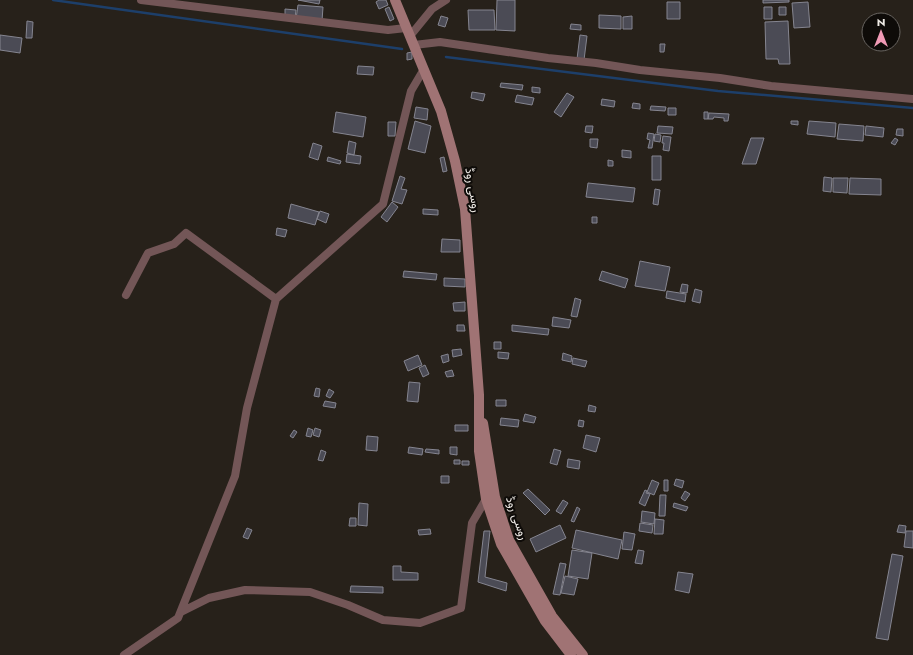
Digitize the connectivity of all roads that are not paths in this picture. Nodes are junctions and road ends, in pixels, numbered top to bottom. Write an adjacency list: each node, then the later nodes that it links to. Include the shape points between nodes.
1 (141, 0): 4 (street, via 388,30)
2 (395, 0): 4 (main road, روسی روڈ)
3 (446, 0): 4 (street, via 432,9)
4 (410, 36): 5 (main road, روسی روڈ); 6 (street, via 640,70 771,86)
5 (424, 69): 8 (street, via 410,91 384,204); 9 (main road, روسی روڈ, via 441,111 465,210)
6 (913, 99)
7 (126, 295): 8 (street, via 148,253 174,244 186,233)
8 (276, 299): 11 (street, via 247,408 235,476)
9 (479, 395): 10 (main road, روسی روڈ, via 478,451); 14 (main road, روسی روڈ, via 495,497 509,540 552,616)
10 (486, 499): 11 (street, via 472,523 461,608 420,623 383,620 310,592 245,590 209,598); 13 (main road, روسی روڈ, via 501,544 545,621)
11 (181, 612): 12 (street, via 178,618)
12 (124, 655)
13 (571, 655)
14 (583, 655)

